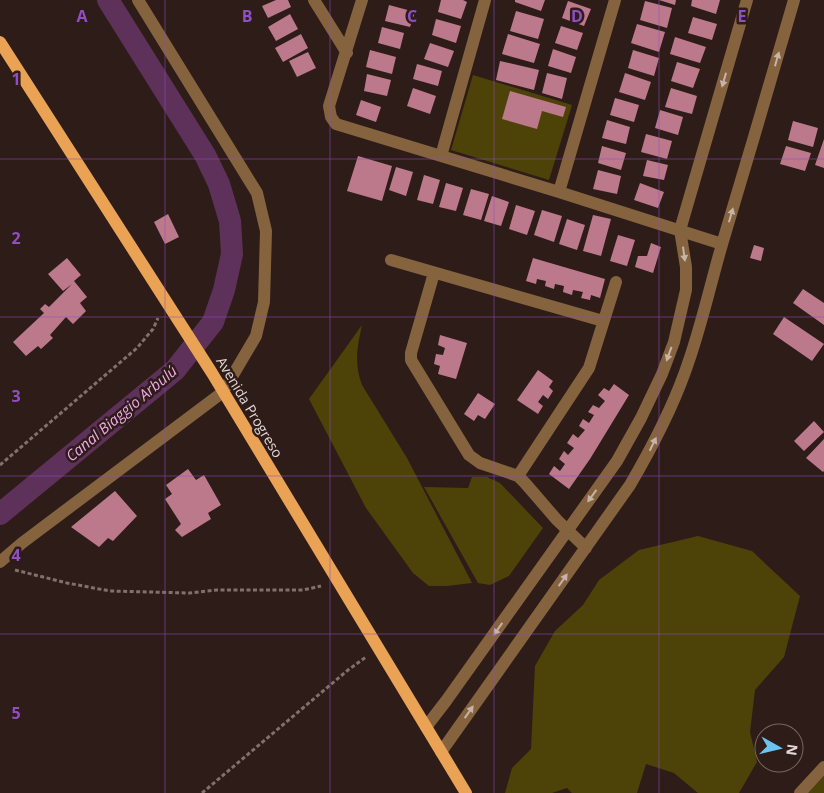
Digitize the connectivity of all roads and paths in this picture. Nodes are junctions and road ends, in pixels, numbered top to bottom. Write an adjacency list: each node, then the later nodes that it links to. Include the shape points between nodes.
1 (138, 0): 21 (street, via 257,192 266,231 264,302 256,336)
2 (314, 0): 9 (street)
3 (362, 0): 9 (street)
4 (485, 0): 10 (street)
5 (615, 0): 11 (street)
6 (747, 0): 12 (street, one-way to 12)
7 (794, 0): 13 (street, one-way to 7)
8 (0, 42): 17 (main road, Avenida Progreso)
9 (347, 53): 10 (street, via 329,106 336,124)
10 (441, 156): 11 (street)
11 (559, 192): 12 (street)
12 (680, 230): 13 (street); 19 (street, one-way to 19, via 687,278)
13 (722, 244): 20 (street)
14 (391, 260): 15 (street)
15 (434, 273): 18 (street); 23 (street, via 411,360 469,455 480,463)
16 (616, 282): 18 (street)
17 (167, 302): 21 (main road, Avenida Progreso); 22 (path, via 153,329 136,348)
18 (603, 321): 23 (street, via 589,368)
19 (679, 321): 20 (street); 24 (street, one-way to 24, via 662,374 641,418 617,461)
20 (700, 326): 25 (street, one-way to 20, via 650,450 685,373)
21 (223, 392): 26 (street, via 22,543); 27 (main road, Avenida Progreso)
22 (0, 465)
23 (518, 476): 24 (street)
24 (568, 530): 25 (street); 29 (street, one-way to 29)
25 (586, 548): 30 (street, one-way to 25)
26 (5, 565): 27 (path, via 66,583 110,591 303,590)
27 (339, 583): 28 (main road, Avenida Progreso)
28 (379, 648): 29 (main road, Avenida Progreso); 32 (path, via 348,670)
29 (426, 727): 30 (main road, Avenida Progreso)
30 (441, 752): 33 (main road, Avenida Progreso)
31 (824, 767): 34 (street)
32 (202, 793)
33 (466, 793)
34 (800, 793)

